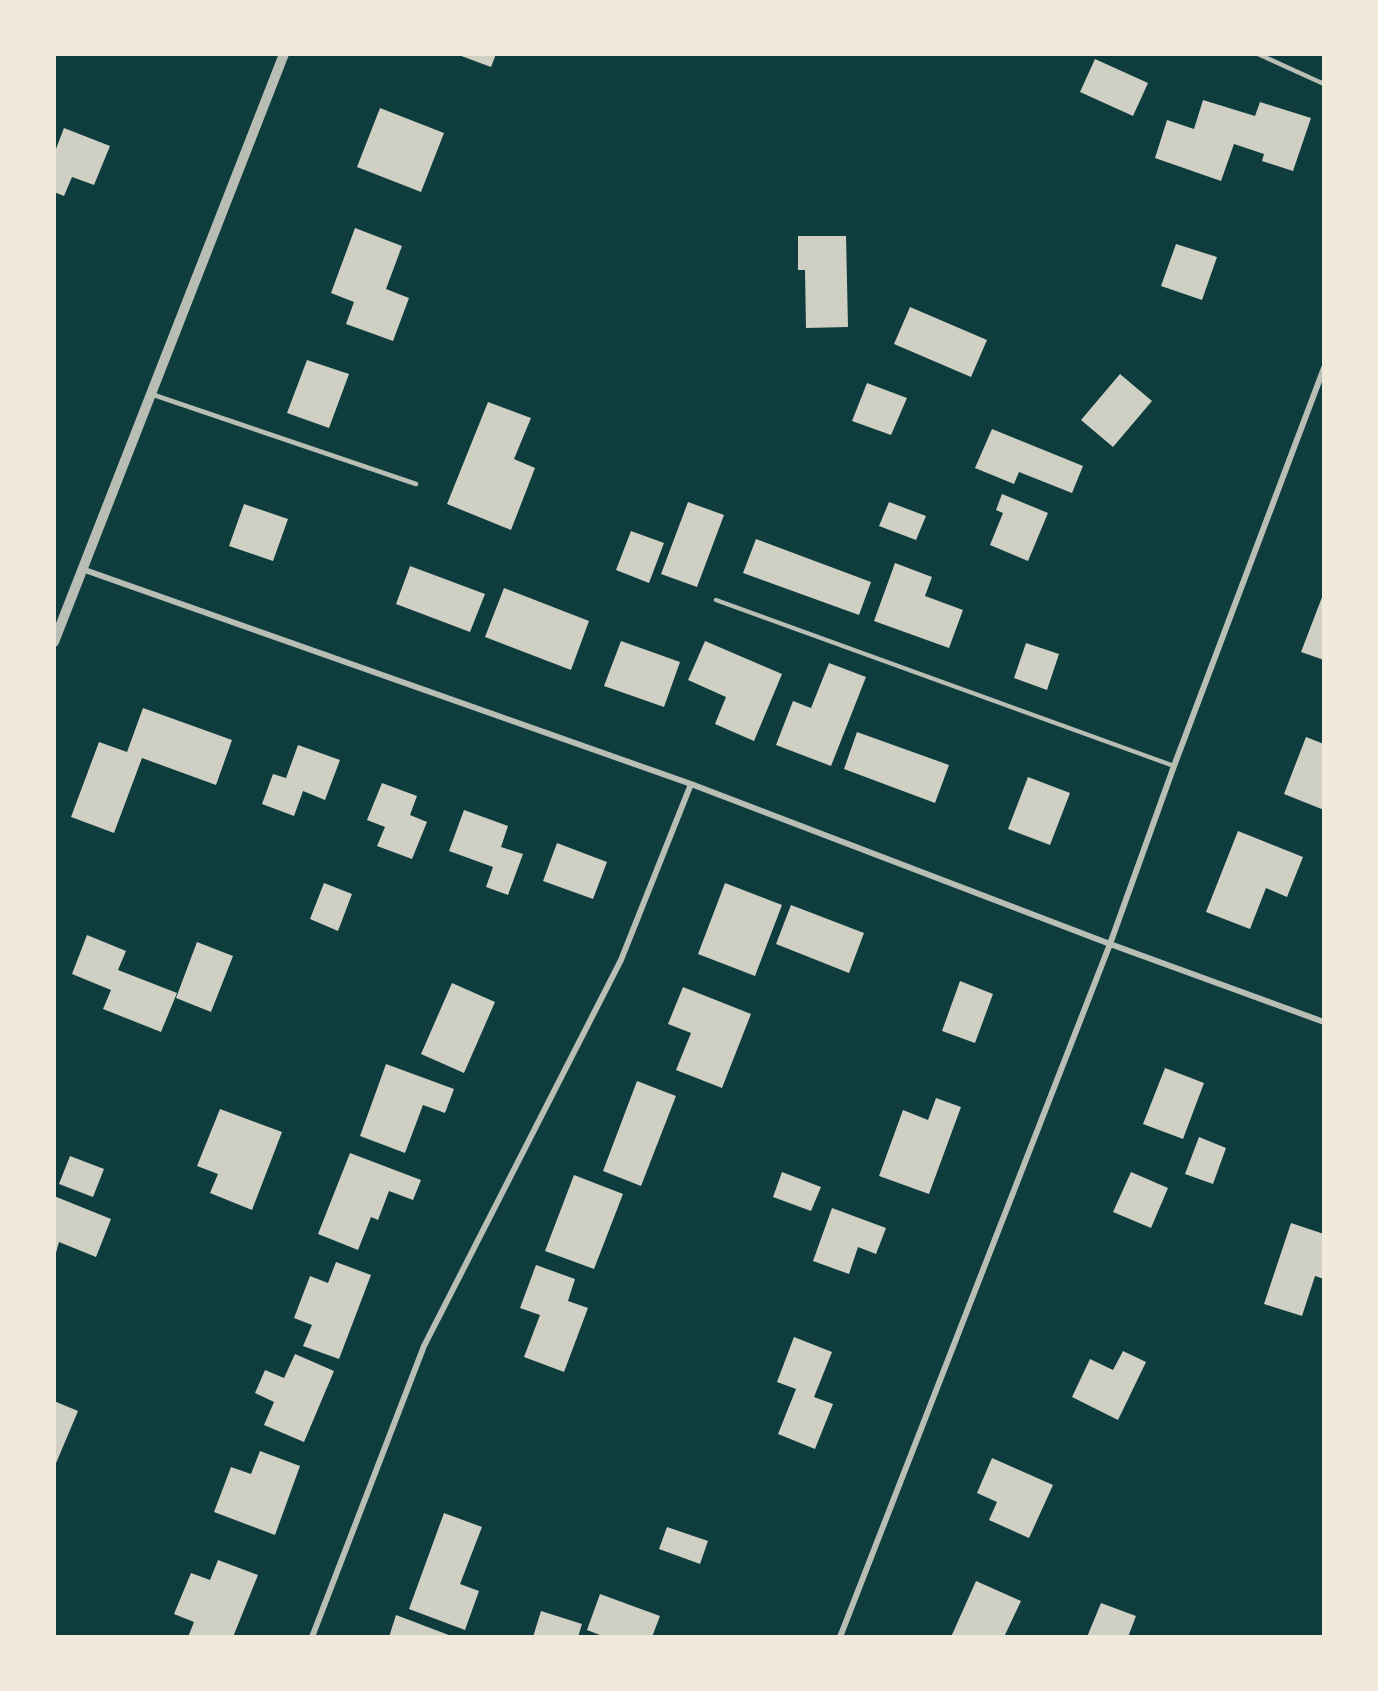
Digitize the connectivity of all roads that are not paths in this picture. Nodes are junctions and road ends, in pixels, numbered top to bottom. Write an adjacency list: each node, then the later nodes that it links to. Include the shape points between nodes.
1 (284, 54): 5 (street)
2 (1258, 54): 3 (lane)
3 (1324, 84)
4 (1324, 368): 10 (street)
5 (151, 394): 6 (lane); 7 (street)
6 (416, 484)
7 (82, 569): 9 (street); 11 (street)
8 (716, 600): 10 (lane)
9 (54, 642)
10 (1174, 766): 12 (street)
11 (691, 784): 12 (street); 14 (street, via 621,960 424,1346)
12 (1110, 944): 13 (street); 15 (street)
13 (1324, 1022)
14 (312, 1637)
15 (840, 1637)

